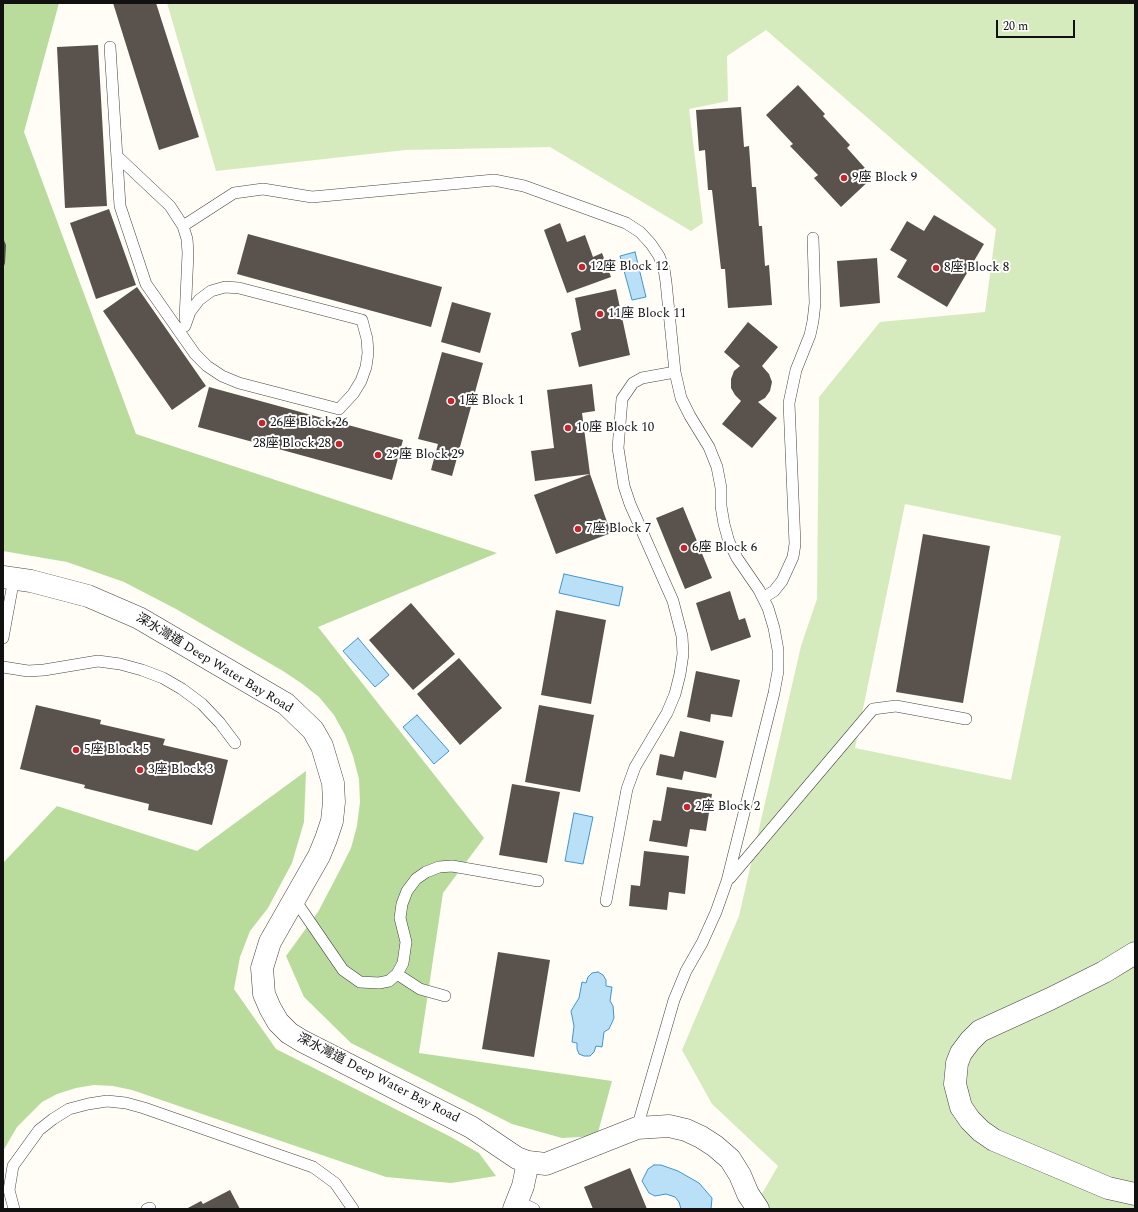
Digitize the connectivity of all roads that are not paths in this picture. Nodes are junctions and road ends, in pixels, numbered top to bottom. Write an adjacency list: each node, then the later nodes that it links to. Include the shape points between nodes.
1 (110, 47): 2 (lane)
2 (117, 156): 3 (lane, via 170,206); 6 (lane, via 120,206 146,284)
3 (183, 226): 5 (lane, via 188,253); 7 (lane, via 234,193 263,189 312,197 482,180 506,181 524,186 626,223 640,232 651,244 664,269)
4 (813, 238): 9 (lane, via 813,322 796,370 789,403 795,544 793,557 782,581 774,591)
5 (185, 326): 6 (lane); 6 (lane, via 190,312 199,300 211,291 225,287 239,288 362,320 368,353 361,381 339,409 239,383 222,376 207,366)
6 (184, 339)
7 (675, 372): 9 (lane, via 681,398 710,447 717,467 721,506 729,542); 17 (lane, via 642,378 633,383 622,399 618,448 624,486 673,601 682,636 683,654 675,694 667,714 635,767 627,789)
8 (8, 577): 10 (lane); 16 (street, 深水灣道 Deep Water Bay Road, via 60,587 139,618 286,704 313,730 322,746 333,783 332,821 326,839)
9 (763, 598): 15 (lane, via 774,628 778,671)
10 (3, 638)
11 (3, 667): 13 (lane, via 28,671 98,662 142,670 163,678 202,704)
12 (966, 720): 15 (lane, via 896,706 873,709)
13 (235, 743)
14 (538, 881): 19 (lane, via 452,866 426,872 407,891 402,904 400,918 406,953)
15 (727, 881): 21 (lane, via 716,912 674,1000)
16 (295, 900): 19 (lane, via 343,970 351,977 360,982 379,984 389,981); 22 (street, 深水灣道 Deep Water Bay Road, via 270,942 262,968 264,994 278,1022 302,1041 471,1127 517,1158)
17 (606, 901)
18 (1135, 953): 23 (street, via 1104,972 980,1031 961,1053 957,1063 955,1084 970,1120 994,1140 1108,1188)
19 (397, 974): 20 (lane, via 420,988)
20 (445, 996)
21 (637, 1128): 22 (street, 深水灣道 Deep Water Bay Road, via 546,1164); 27 (street, 深水灣道 Deep Water Bay Road, via 675,1128 701,1137 715,1146 733,1165)
22 (528, 1162): 24 (street)
23 (1135, 1194)
24 (522, 1206)
25 (14, 1209): 26 (lane, via 9,1190 13,1166 39,1130 69,1109 107,1101 144,1108 313,1167 335,1183)
26 (354, 1209)
27 (758, 1209)

